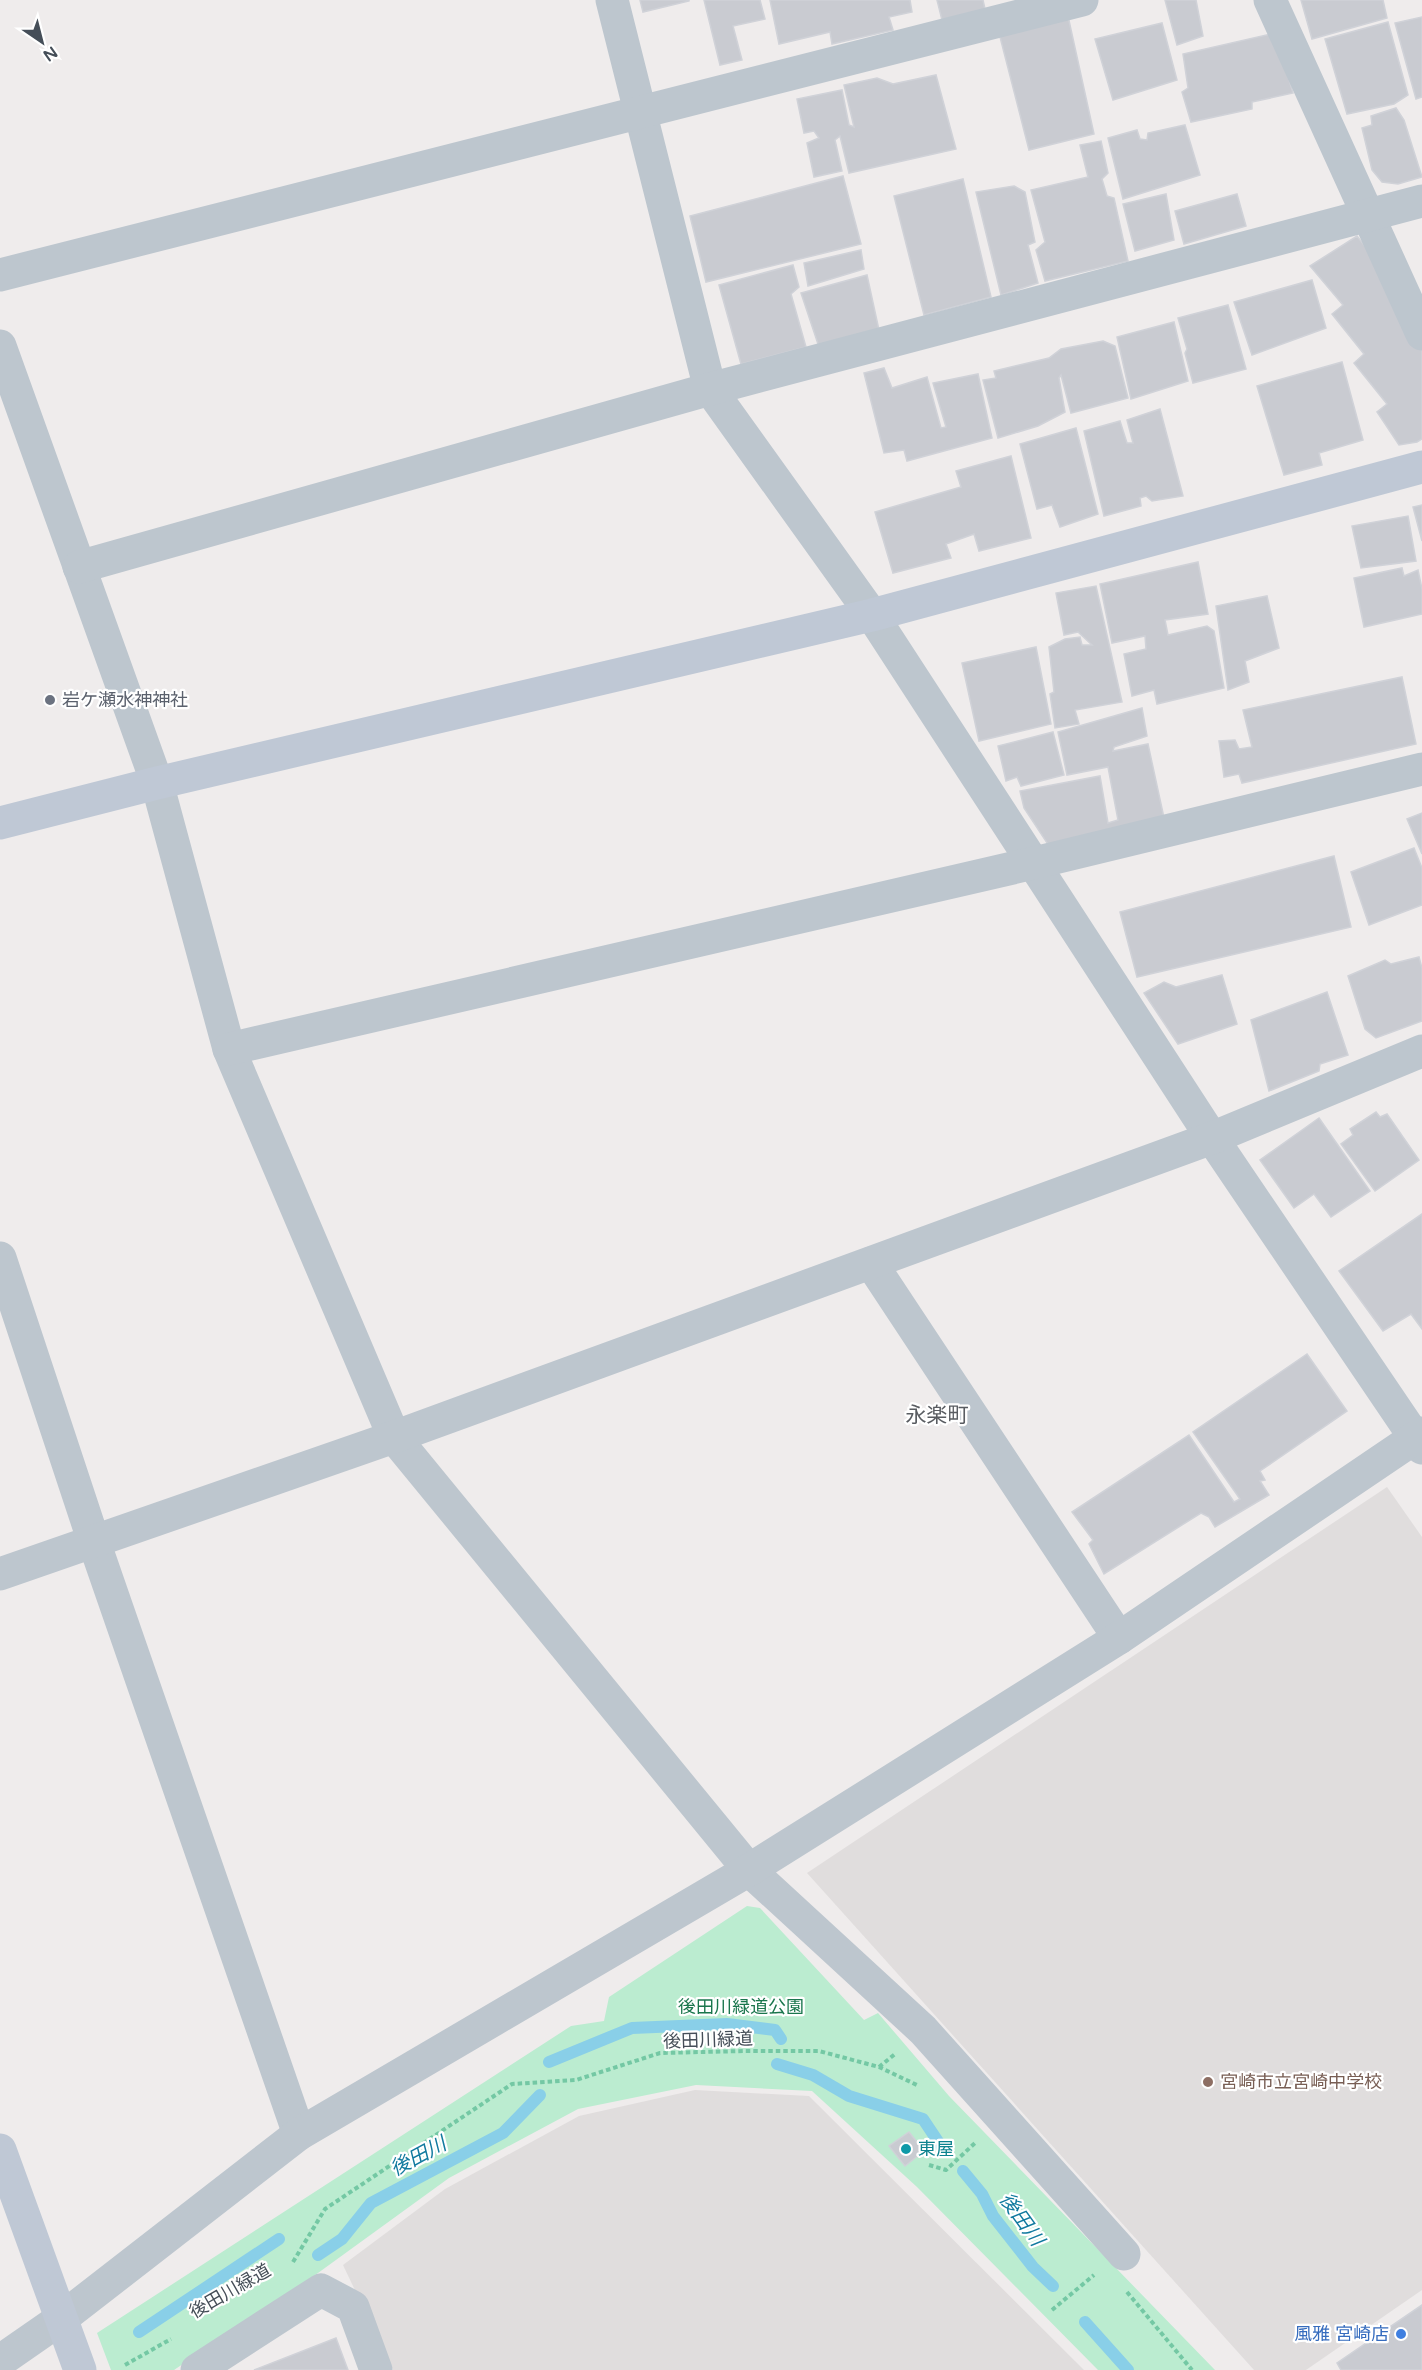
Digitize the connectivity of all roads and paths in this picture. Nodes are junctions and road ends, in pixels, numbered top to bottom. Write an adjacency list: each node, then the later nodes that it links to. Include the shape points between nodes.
1 (612, 0): 4 (street)
2 (1082, 0): 4 (street)
3 (1270, 0): 6 (street)
4 (640, 113): 7 (street); 10 (street)
5 (1422, 201): 6 (street)
6 (1369, 216): 8 (street); 10 (street)
7 (0, 275)
8 (1422, 334)
9 (0, 346): 12 (street)
10 (710, 388): 12 (street); 13 (street)
11 (1422, 467): 13 (street)
12 (79, 567): 15 (street)
13 (872, 615): 15 (street); 17 (street)
14 (1422, 769): 17 (street)
15 (157, 783): 16 (street); 18 (street)
16 (0, 823)
17 (1034, 863): 18 (street); 20 (street)
18 (229, 1049): 23 (street)
19 (1422, 1051): 20 (street)
20 (1212, 1138): 22 (street); 24 (street)
21 (0, 1258): 25 (street)
22 (871, 1263): 23 (street); 27 (street)
23 (394, 1437): 25 (street); 28 (street)
24 (1420, 1440): 27 (street)
25 (93, 1539): 26 (street); 30 (street)
26 (0, 1574)
27 (1119, 1638): 28 (street)
28 (749, 1870): 30 (street); 34 (street, via 923,2030)
29 (921, 2087): 35 (path, 後田川緑道, via 879,2067 819,2051 660,2053 576,2080 512,2084 325,2209)
30 (298, 2134): 37 (street)
31 (978, 2140): 33 (path, via 946,2170)
32 (0, 2150): 37 (street)
33 (929, 2165)
34 (1111, 2263): 36 (path); 44 (path, via 1120,2283)
35 (290, 2266)
36 (1052, 2310)
37 (62, 2319): 39 (street); 41 (street)
38 (173, 2338): 40 (path)
39 (0, 2361)
40 (125, 2365)
41 (80, 2370)
42 (197, 2370): 43 (street, via 321,2290 353,2307)
43 (376, 2370)
44 (1192, 2370)

